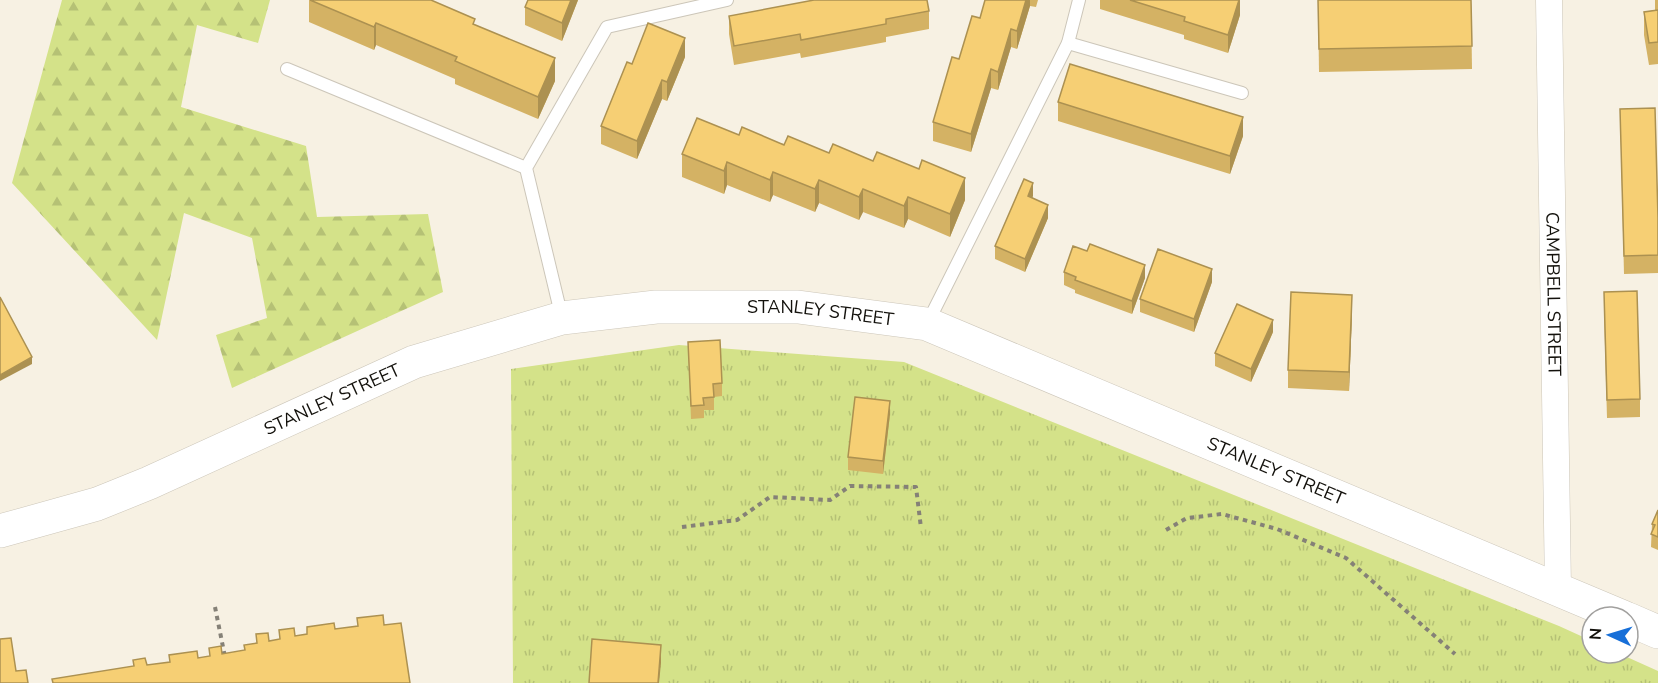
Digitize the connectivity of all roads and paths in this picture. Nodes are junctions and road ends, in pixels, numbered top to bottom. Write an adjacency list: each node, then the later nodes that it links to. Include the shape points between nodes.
1 (727, 0): 7 (lane, via 607,27)
2 (1079, 0): 4 (lane)
3 (1549, 0): 14 (street, CAMPBELL STREET)
4 (1068, 43): 6 (lane); 9 (lane)
5 (287, 69): 7 (lane)
6 (1242, 93)
7 (526, 168): 8 (lane)
8 (562, 318): 9 (street, STANLEY STREET, via 656,307 798,307); 13 (street, STANLEY STREET, via 414,362 149,483 97,504)
9 (927, 324): 14 (street, STANLEY STREET)
10 (682, 527): 11 (path, via 737,520 770,497 830,500 850,486 916,487)
11 (921, 528)
12 (1167, 530): 19 (path, via 1187,518 1222,514 1346,558)
13 (0, 531)
14 (1558, 589): 15 (street, STANLEY STREET)
15 (1595, 605)
16 (215, 607): 20 (path)
17 (1640, 624): 18 (street)
18 (1658, 632)
19 (1455, 654)
20 (226, 661)

